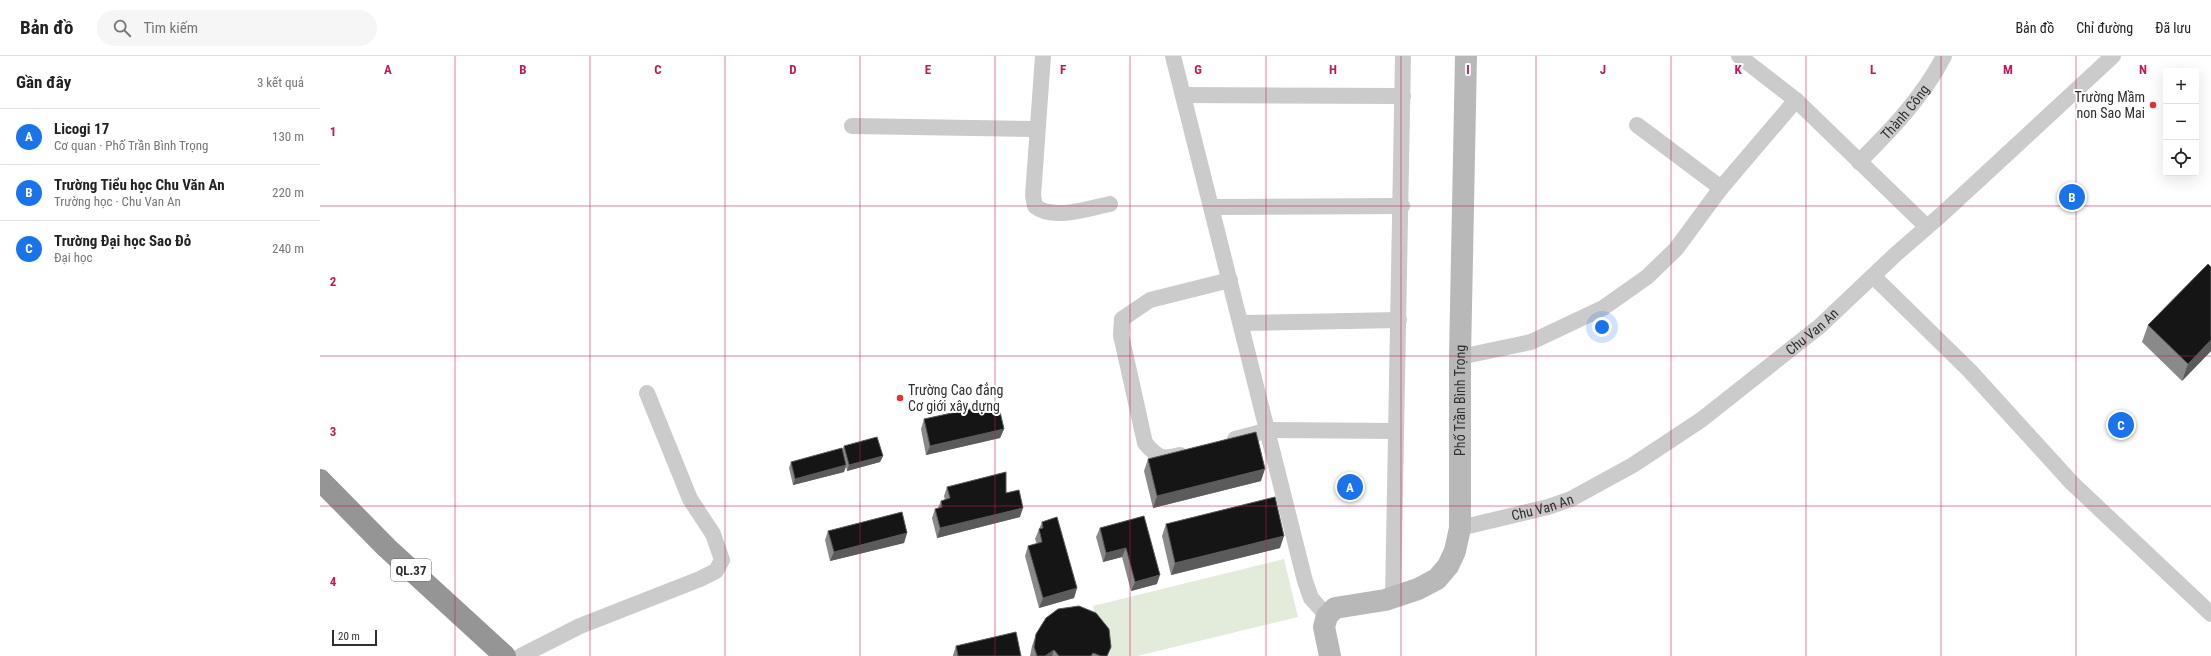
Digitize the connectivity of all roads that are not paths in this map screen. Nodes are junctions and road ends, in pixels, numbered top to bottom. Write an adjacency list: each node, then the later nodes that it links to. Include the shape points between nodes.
1 (1043, 56): 13 (street)
2 (1173, 56): 8 (street)
3 (1403, 56): 9 (street)
4 (1466, 56): 24 (street, Phố Trần Bình Trọng)
5 (1739, 56): 10 (street)
6 (1944, 56): 14 (street, Thành Công, via 1936,72 1897,124)
7 (2114, 56): 19 (street, Chu Van An)
8 (1183, 95): 9 (street); 18 (street)
9 (1403, 96): 17 (street)
10 (1796, 100): 14 (street); 15 (street)
11 (1637, 125): 15 (street)
12 (852, 126): 13 (street)
13 (1037, 128): 16 (street, via 1033,196 1035,206 1042,212 1060,213)
14 (1859, 162): 19 (street)
15 (1721, 188): 24 (street, via 1661,265 1603,308 1531,342)
16 (1110, 204)
17 (1402, 206): 18 (street); 22 (street)
18 (1212, 208): 21 (street)
19 (1927, 227): 20 (street, Chu Van An)
20 (1873, 276): 31 (street, Chu Van An, via 1820,326 1701,420 1633,465 1571,498 1548,507); 33 (street, via 1970,371 2072,483)
21 (1230, 280): 23 (street); 29 (street, via 1150,300 1122,320 1121,335 1145,443 1155,455 1167,458)
22 (1399, 320): 23 (street); 27 (street)
23 (1241, 323): 26 (street)
24 (1460, 357): 31 (street, Phố Trần Bình Trọng)
25 (647, 393): 36 (street, via 690,499 713,534 722,560 716,571 711,574 580,626)
26 (1268, 430): 27 (street); 28 (street); 34 (street, via 1305,580 1311,598)
27 (1396, 431): 32 (street)
28 (1218, 444)
29 (1196, 450)
30 (320, 480): 35 (highway, QL.37, via 387,548)
31 (1460, 528): 32 (street, Phố Trần Bình Trọng, via 1455,551 1448,566 1436,579)
32 (1393, 598): 34 (street, Phố Trần Bình Trọng, via 1335,608)
33 (2211, 614)
34 (1327, 616): 37 (street, via 1324,627)
35 (505, 656)
36 (521, 656)
37 (1330, 656)

